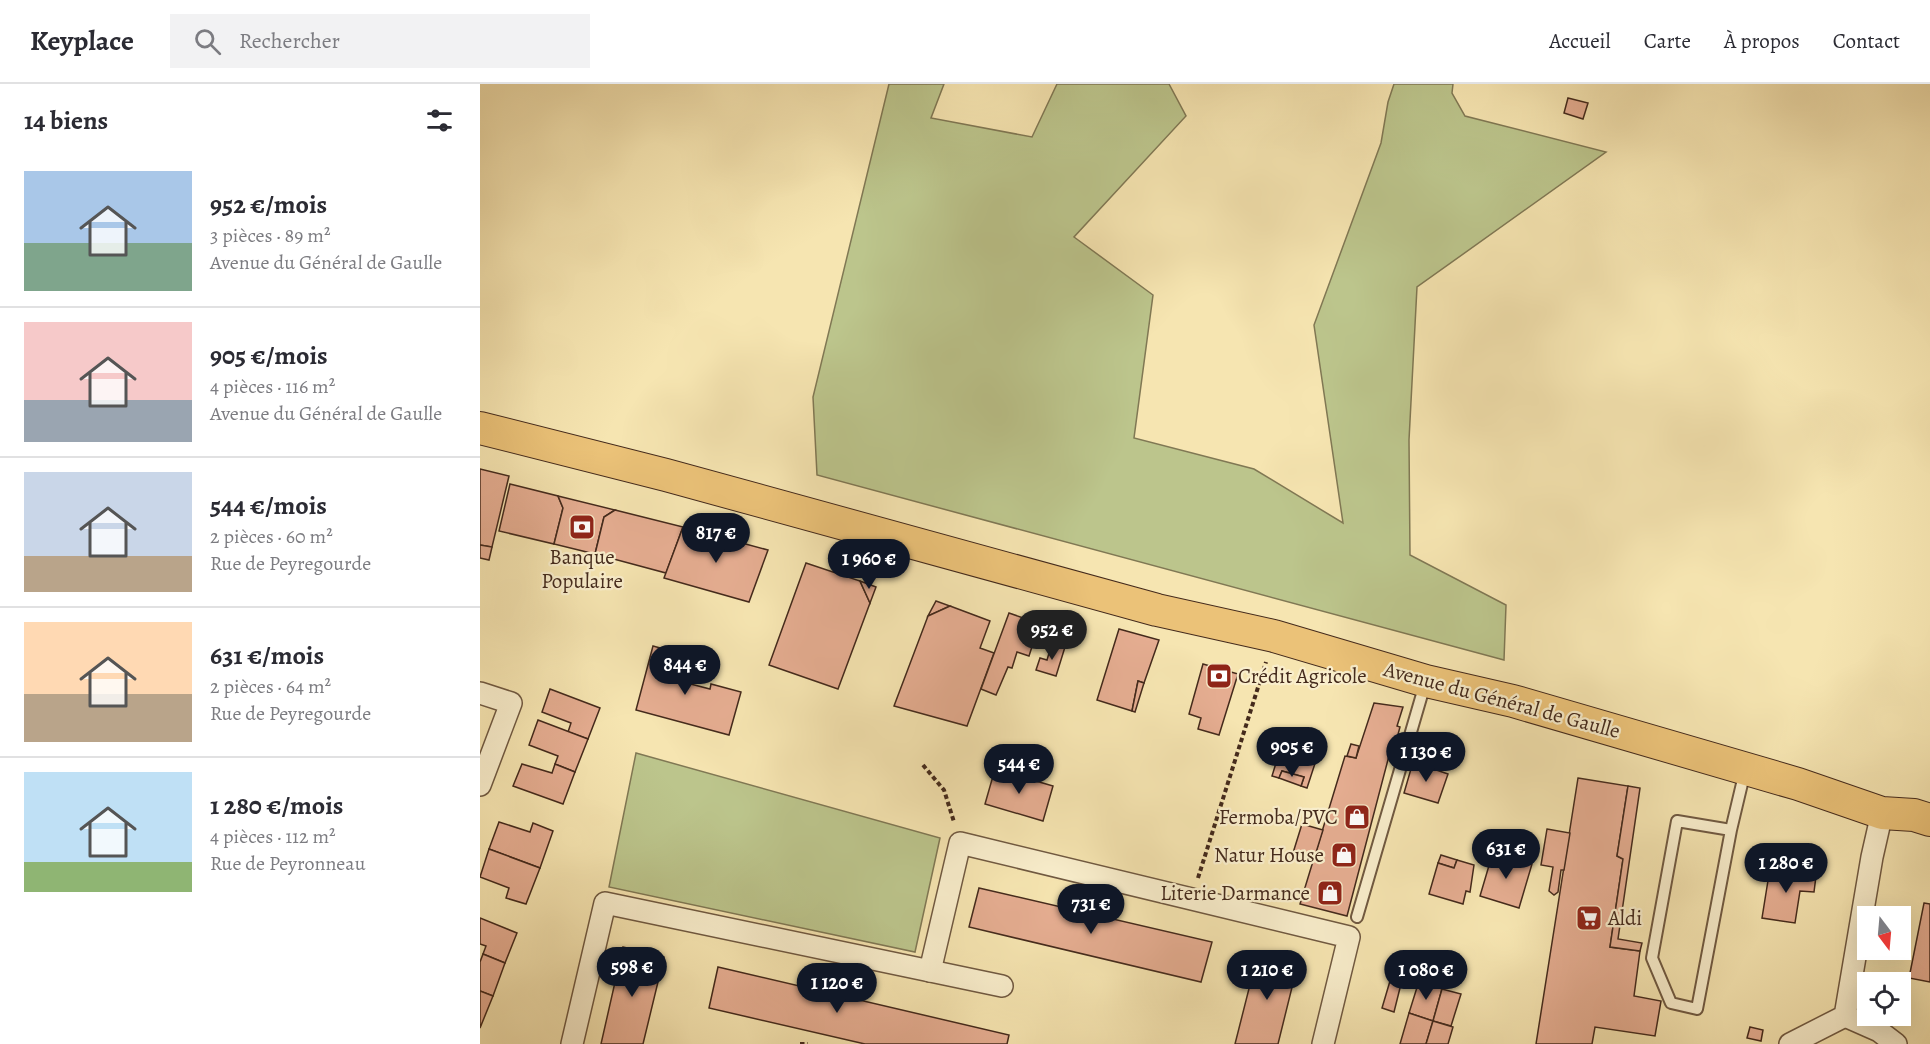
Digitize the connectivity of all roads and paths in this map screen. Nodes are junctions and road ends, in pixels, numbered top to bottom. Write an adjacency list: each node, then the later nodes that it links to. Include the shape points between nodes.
1 (480, 428): 2 (main road, Avenue du Général de Gaulle, via 1157,610)
2 (1274, 636): 3 (main road, Avenue du Général de Gaulle); 12 (path)
3 (1426, 681): 6 (main road, Avenue du Général de Gaulle, via 1513,701); 13 (lane)
4 (480, 693): 7 (street, via 511,703)
5 (923, 765): 11 (path, via 944,790)
6 (1746, 768): 8 (main road, Avenue du Général de Gaulle); 10 (lane)
7 (480, 785)
8 (1882, 813): 9 (main road, Avenue du Général de Gaulle); 16 (street)
9 (1930, 820)
10 (1731, 830): 10 (lane, via 1677,820 1652,958 1671,1003 1697,1009)
11 (960, 843): 12 (street); 14 (street)
12 (1191, 899): 20 (street, via 1349,937)
13 (1356, 917)
14 (930, 970): 15 (street); 17 (street, via 605,903)
15 (1002, 986)
16 (1845, 1016): 21 (street); 22 (street, via 1879,1031)
17 (572, 1044)
18 (800, 1044): 19 (path)
19 (808, 1044)
20 (1323, 1044)
21 (1790, 1044)
22 (1896, 1044)

